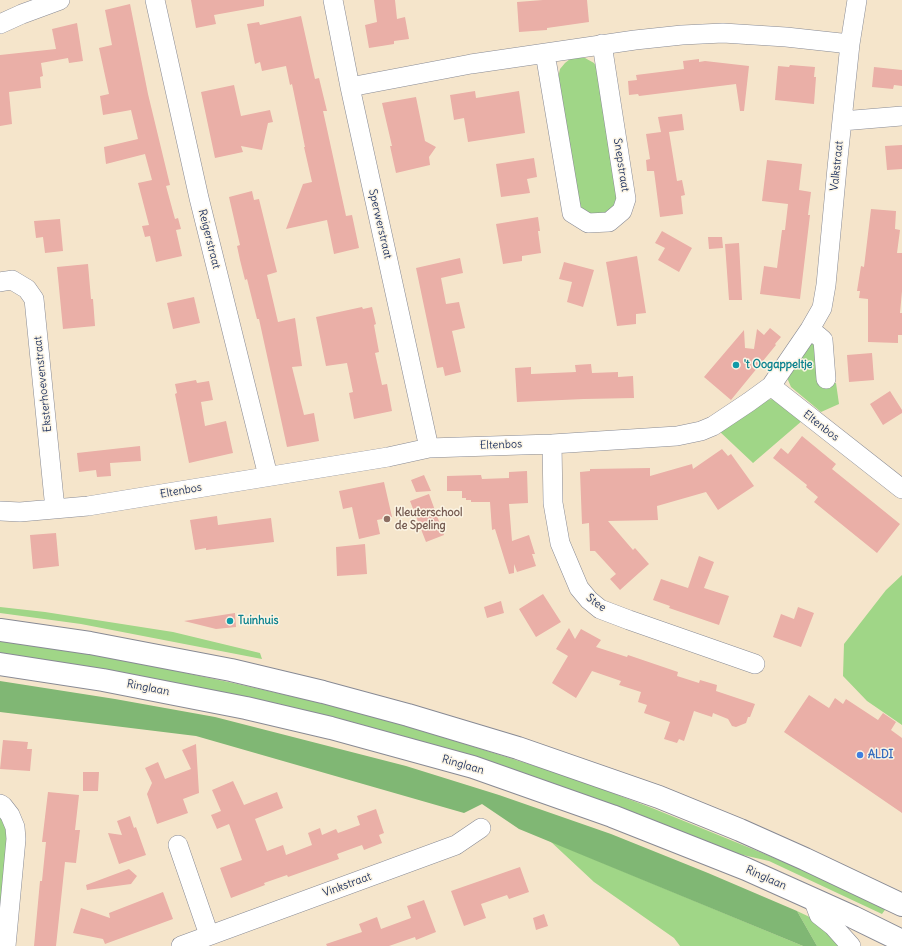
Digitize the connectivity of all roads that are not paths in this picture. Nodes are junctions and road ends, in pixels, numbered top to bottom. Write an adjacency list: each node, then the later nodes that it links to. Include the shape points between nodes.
1 (60, 0): 5 (street)
2 (155, 0): 18 (street, Reigerstraat, via 199,198)
3 (333, 0): 9 (street, Sperwerstraat)
4 (857, 0): 7 (street, Valkstraat)
5 (0, 24)
6 (602, 44): 7 (street, via 723,33); 8 (street); 8 (street, Snepstraat, via 626,199 622,211 609,222 588,223 572,213)
7 (850, 44): 11 (street, Valkstraat)
8 (545, 53): 9 (street)
9 (350, 87): 17 (street, Sperwerstraat)
10 (902, 116): 11 (street)
11 (842, 121): 13 (street, Valkstraat, via 826,285 822,308)
12 (0, 282): 20 (street, Eksterhoevenstraat, via 12,280 27,289 34,299)
13 (810, 329): 14 (street, via 823,340); 15 (street, Valkstraat)
14 (826, 379)
15 (771, 386): 16 (street, Eltenbos, via 713,426 701,431 677,436); 19 (street, Eltenbos)
16 (552, 444): 17 (street, Eltenbos); 24 (street, Stee, via 553,504 560,543 579,588 589,600 600,609)
17 (429, 448): 18 (street, Eltenbos)
18 (268, 476): 20 (street, Eltenbos, via 159,495)
19 (902, 490)
20 (56, 509): 21 (street, Eltenbos)
21 (0, 511)
22 (0, 630): 29 (highway, via 90,643 231,670 323,692 489,739 718,821)
23 (0, 664): 28 (highway, Ringlaan, via 111,681 246,708 331,728 473,767 612,816 746,869)
24 (755, 664)
25 (0, 804): 32 (street, via 10,815 16,839)
26 (481, 828): 30 (street, Vinkstraat, via 456,845)
27 (178, 846): 30 (street)
28 (813, 899): 31 (highway, Ringlaan); 34 (street, via 819,915)
29 (902, 905)
30 (209, 935): 33 (street, Vinkstraat)
31 (902, 941)
32 (6, 946)
33 (181, 946)
34 (851, 946)

